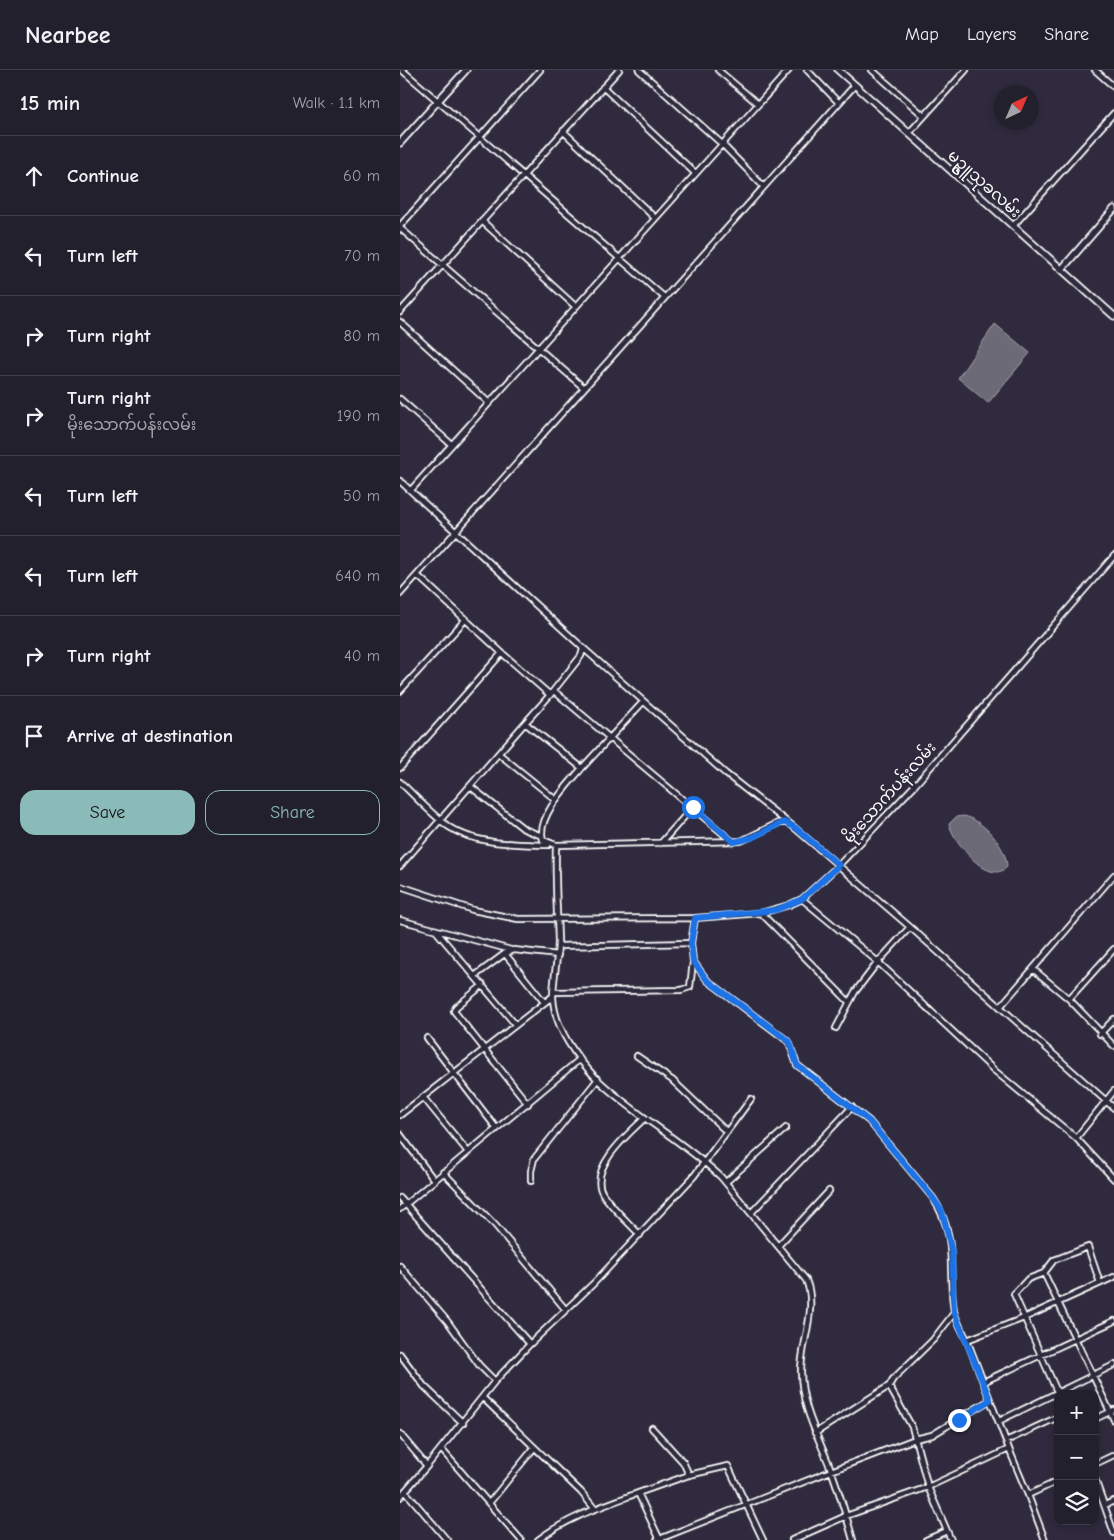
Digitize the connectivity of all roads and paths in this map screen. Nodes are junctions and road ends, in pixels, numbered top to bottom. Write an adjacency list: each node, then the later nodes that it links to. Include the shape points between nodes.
1 (402, 70): 16 (street)
2 (466, 70): 16 (street)
3 (540, 70): 23 (street)
4 (618, 70): 14 (street)
5 (639, 70): 25 (street)
6 (718, 70): 18 (street)
7 (789, 70): 18 (street)
8 (807, 70): 17 (street)
9 (838, 70): 13 (street, မဥ္ဇူသုခလမ်း)
10 (872, 70): 20 (street)
11 (962, 71): 20 (street)
12 (1099, 71): 15 (street)
13 (855, 85): 17 (street); 22 (street, မဥ္ဇူသုခလမ်း)
14 (603, 87): 21 (street); 26 (street)
15 (1114, 87)
16 (437, 102): 23 (street); 24 (street)
17 (839, 103): 28 (street)
18 (758, 104): 25 (street)
19 (1114, 113): 32 (street)
20 (924, 116): 22 (street)
21 (563, 131): 27 (street); 30 (street)
22 (909, 133): 32 (street, မဥ္ဇူသုခလမ်း)
23 (479, 138): 27 (street); 33 (street)
24 (400, 144)
25 (722, 144): 26 (street); 28 (street)
26 (695, 173): 30 (street)
27 (524, 176): 31 (street); 34 (street)
28 (764, 187): 37 (street)
29 (1114, 209): 36 (street)
30 (655, 218): 34 (street)
31 (482, 221): 35 (street); 38 (street)
32 (1013, 226): 36 (street, မဥ္ဇူသုခလမ်း)
33 (400, 227): 35 (street)
34 (618, 260): 37 (street); 38 (street)
35 (443, 265): 39 (street); 42 (street)
36 (1062, 269): 40 (street, မဥ္ဇူသုခလမ်း)
37 (664, 297): 43 (street)
38 (576, 306): 42 (street)
39 (400, 312)
40 (1114, 316)
41 (400, 322): 45 (street)
42 (537, 348): 43 (street); 45 (street)
43 (583, 387): 49 (street)
44 (400, 399): 46 (street)
45 (488, 402): 46 (street)
46 (451, 444): 48 (street)
47 (400, 481): 48 (street)
48 (411, 490): 49 (street)
49 (455, 530): 51 (street); 54 (street)
50 (1114, 556): 75 (street, မိုးသောက်ပန်းလမ်း, via 915,785)
51 (417, 575): 52 (street); 53 (street)
52 (400, 594)
53 (466, 619): 55 (street); 56 (street)
54 (581, 646): 57 (street, via 584,649 581,656); 59 (street)
55 (502, 653): 58 (street); 63 (street)
56 (400, 691)
57 (554, 691): 58 (street); 61 (street)
58 (550, 695): 60 (street)
59 (644, 702): 61 (street); 70 (street)
60 (525, 723): 62 (street); 64 (street)
61 (610, 737): 64 (street); 68 (street)
62 (499, 754): 66 (street); 67 (street)
63 (400, 768)
64 (582, 768): 67 (street)
65 (400, 782): 69 (street)
66 (471, 787): 69 (street); 71 (street, via 524,830)
67 (556, 800): 71 (street, via 543,823)
68 (693, 807): 72 (street); 73 (street)
69 (442, 821): 74 (street, via 458,832 482,839); 76 (street)
70 (789, 824): 72 (street, via 778,823 751,838); 75 (street)
71 (542, 836): 74 (street, via 545,842)
72 (734, 842): 73 (street)
73 (661, 843): 74 (street)
74 (556, 845): 83 (street)
75 (839, 865): 79 (street, မိုးသောက်ပန်းလမ်း); 84 (street)
76 (400, 866)
77 (1114, 875): 93 (street)
78 (400, 886): 83 (street, မိုးသောက်ပန်းလမ်း, via 496,916)
79 (802, 899): 80 (street, မိုးသောက်ပန်းလမ်း); 92 (street)
80 (761, 913): 81 (street, မိုးသောက်ပန်းလမ်း); 99 (street)
81 (695, 918): 83 (street, မိုးသောက်ပန်းလမ်း); 86 (street)
82 (400, 920): 85 (street)
83 (558, 920): 87 (street)
84 (910, 927): 92 (street); 100 (street)
85 (436, 931): 89 (street); 94 (street)
86 (691, 943): 87 (street); 91 (street)
87 (558, 946): 90 (street)
88 (1114, 949): 97 (street)
89 (510, 951): 90 (street); 94 (street); 98 (street, via 507,957)
90 (558, 955): 96 (street)
91 (693, 961): 96 (street, via 692,982 681,990); 117 (street, via 707,980 790,1042 797,1065)
92 (878, 962): 99 (street); 125 (street, via 995,1071)
93 (1033, 969): 97 (street); 100 (street)
94 (476, 975): 95 (street)
95 (483, 985): 102 (street); 107 (street, via 454,1012)
96 (554, 994): 98 (street); 109 (street, via 567,1039)
97 (1069, 1000): 104 (street)
98 (544, 1002): 102 (street)
99 (849, 1002): 103 (street)
100 (1000, 1007): 115 (street)
101 (1114, 1019): 104 (street)
102 (515, 1024): 107 (street)
103 (836, 1028)
104 (1100, 1034): 106 (street)
105 (426, 1038): 110 (street)
106 (1114, 1046)
107 (483, 1049): 110 (street); 116 (street)
108 (637, 1056): 123 (street, via 672,1080)
109 (580, 1059): 111 (street); 116 (street)
110 (453, 1073): 113 (street); 122 (street)
111 (598, 1079): 120 (street); 131 (street, via 534,1159)
112 (1114, 1092): 115 (street)
113 (422, 1097): 119 (street); 126 (street)
114 (751, 1099): 123 (street)
115 (1105, 1101): 118 (street); 125 (street)
116 (528, 1104): 122 (street)
117 (852, 1107): 137 (street); 146 (street, via 869,1121 942,1211 952,1252)
118 (1114, 1108)
119 (400, 1115)
120 (645, 1118): 127 (street); 138 (street, via 617,1144 608,1157 600,1183 603,1194)
121 (786, 1128): 132 (street)
122 (497, 1129): 126 (street)
123 (727, 1132): 127 (street)
124 (400, 1134): 130 (street)
125 (1076, 1138): 129 (street)
126 (468, 1152): 128 (street)
127 (705, 1162): 132 (street); 138 (street)
128 (443, 1172): 130 (street); 145 (street, via 495,1225)
129 (1114, 1179)
130 (434, 1180): 135 (street)
131 (531, 1182)
132 (726, 1182): 137 (street)
133 (828, 1191): 139 (street)
134 (400, 1198): 135 (street)
135 (405, 1205): 136 (street); 151 (street)
136 (400, 1209)
137 (751, 1213): 139 (street)
138 (640, 1235): 145 (street)
139 (778, 1246): 171 (street, via 810,1288 801,1370 808,1414)
140 (400, 1266): 156 (street)
141 (1044, 1272): 143 (street, via 1054,1260 1088,1247); 144 (street); 147 (street, via 1028,1279 1014,1294)
142 (1114, 1277): 143 (street)
143 (1100, 1283): 144 (street)
144 (1058, 1303): 147 (street); 150 (street)
145 (566, 1310): 151 (street)
146 (954, 1312): 149 (street); 158 (street, via 933,1340)
147 (1024, 1318): 149 (street); 153 (street)
148 (1114, 1321): 150 (street)
149 (967, 1340): 157 (street)
150 (1075, 1340): 153 (street); 155 (street)
151 (530, 1344): 156 (street)
152 (400, 1354): 169 (street, via 424,1386)
153 (1041, 1354): 157 (street); 159 (street)
154 (1114, 1365): 155 (street)
155 (1092, 1375): 160 (street); 164 (street)
156 (495, 1381): 162 (street)
157 (983, 1382): 163 (street)
158 (889, 1386): 171 (street); 173 (street, via 906,1414)
159 (1057, 1390)
160 (1064, 1390)
161 (1054, 1395): 168 (street)
162 (483, 1398): 169 (street); 175 (street)
163 (990, 1400): 168 (street); 173 (street, via 940,1431)
164 (1112, 1411): 165 (street); 167 (street)
165 (1099, 1417)
166 (1054, 1419): 174 (street)
167 (1114, 1420)
168 (999, 1421): 174 (street)
169 (463, 1423): 177 (street)
170 (652, 1428): 182 (street, via 683,1462)
171 (815, 1433): 181 (street)
172 (400, 1434): 180 (street)
173 (915, 1439): 181 (street); 185 (street)
174 (1006, 1441): 176 (street)
175 (534, 1448): 191 (street); 194 (street)
176 (1008, 1449): 185 (street); 188 (street)
177 (442, 1450): 180 (street); 191 (street)
178 (1114, 1455): 179 (street)
179 (1099, 1462)
180 (427, 1466): 186 (street)
181 (831, 1471): 192 (street); 195 (street)
182 (689, 1475): 187 (street); 192 (street, via 728,1466)
183 (1095, 1480): 193 (street)
184 (1054, 1483): 188 (street)
185 (928, 1486): 195 (street); 197 (street)
186 (405, 1492): 189 (street); 199 (street)
187 (638, 1494): 194 (street); 202 (street)
188 (1028, 1495): 208 (street)
189 (400, 1496)
190 (1114, 1501): 193 (street)
191 (490, 1502): 200 (street)
192 (747, 1505): 202 (street); 203 (street)
193 (1105, 1505): 196 (street)
194 (594, 1508): 201 (street)
195 (846, 1516): 204 (street); 205 (street)
196 (1113, 1526): 198 (street)
197 (947, 1532): 206 (street); 207 (street)
198 (1114, 1534)
199 (447, 1540)
200 (521, 1540)
201 (538, 1540)
202 (659, 1540)
203 (762, 1540)
204 (792, 1540)
205 (853, 1540)
206 (926, 1540)
207 (951, 1540)
208 (1045, 1540)

